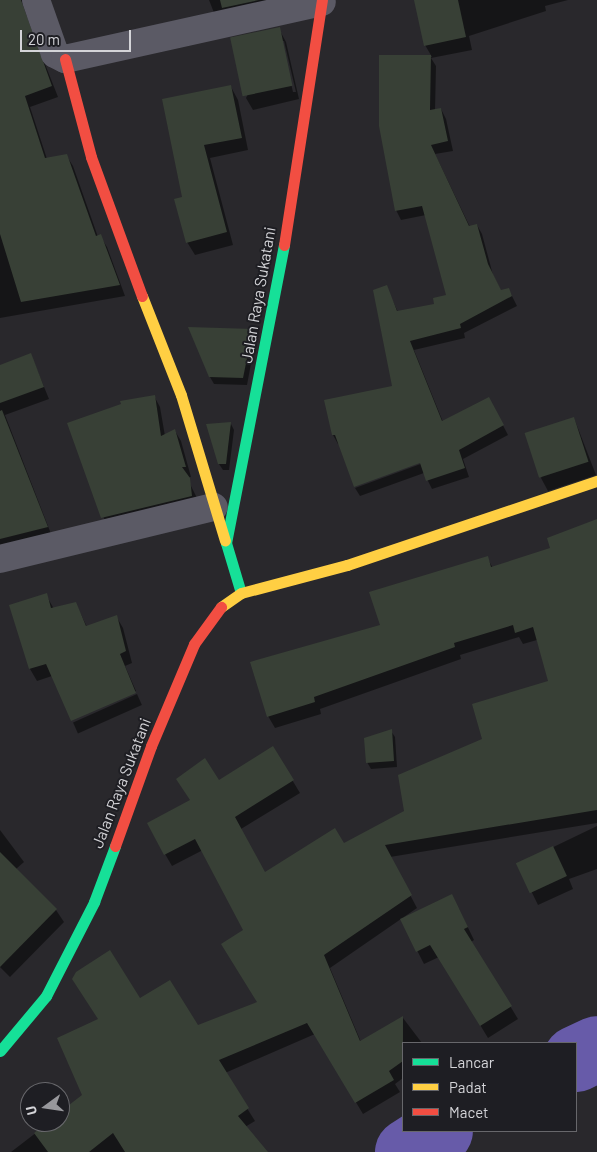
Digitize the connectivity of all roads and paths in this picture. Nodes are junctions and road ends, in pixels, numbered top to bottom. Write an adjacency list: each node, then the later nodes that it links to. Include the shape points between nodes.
1 (36, 0): 3 (street, via 55,54)
2 (322, 1): 3 (street); 6 (street, Jalan Raya Sukatani, via 280,281)
3 (65, 59): 5 (street, via 94,165 121,245 182,395)
4 (597, 481): 8 (street, Jalan Raya Sukatani, via 347,564)
5 (214, 507): 6 (street); 7 (street)
6 (226, 543): 8 (street, Jalan Raya Sukatani)
7 (0, 559)
8 (241, 594): 9 (street, Jalan Raya Sukatani, via 222,605 194,644 94,902 46,996)
9 (0, 1051)

